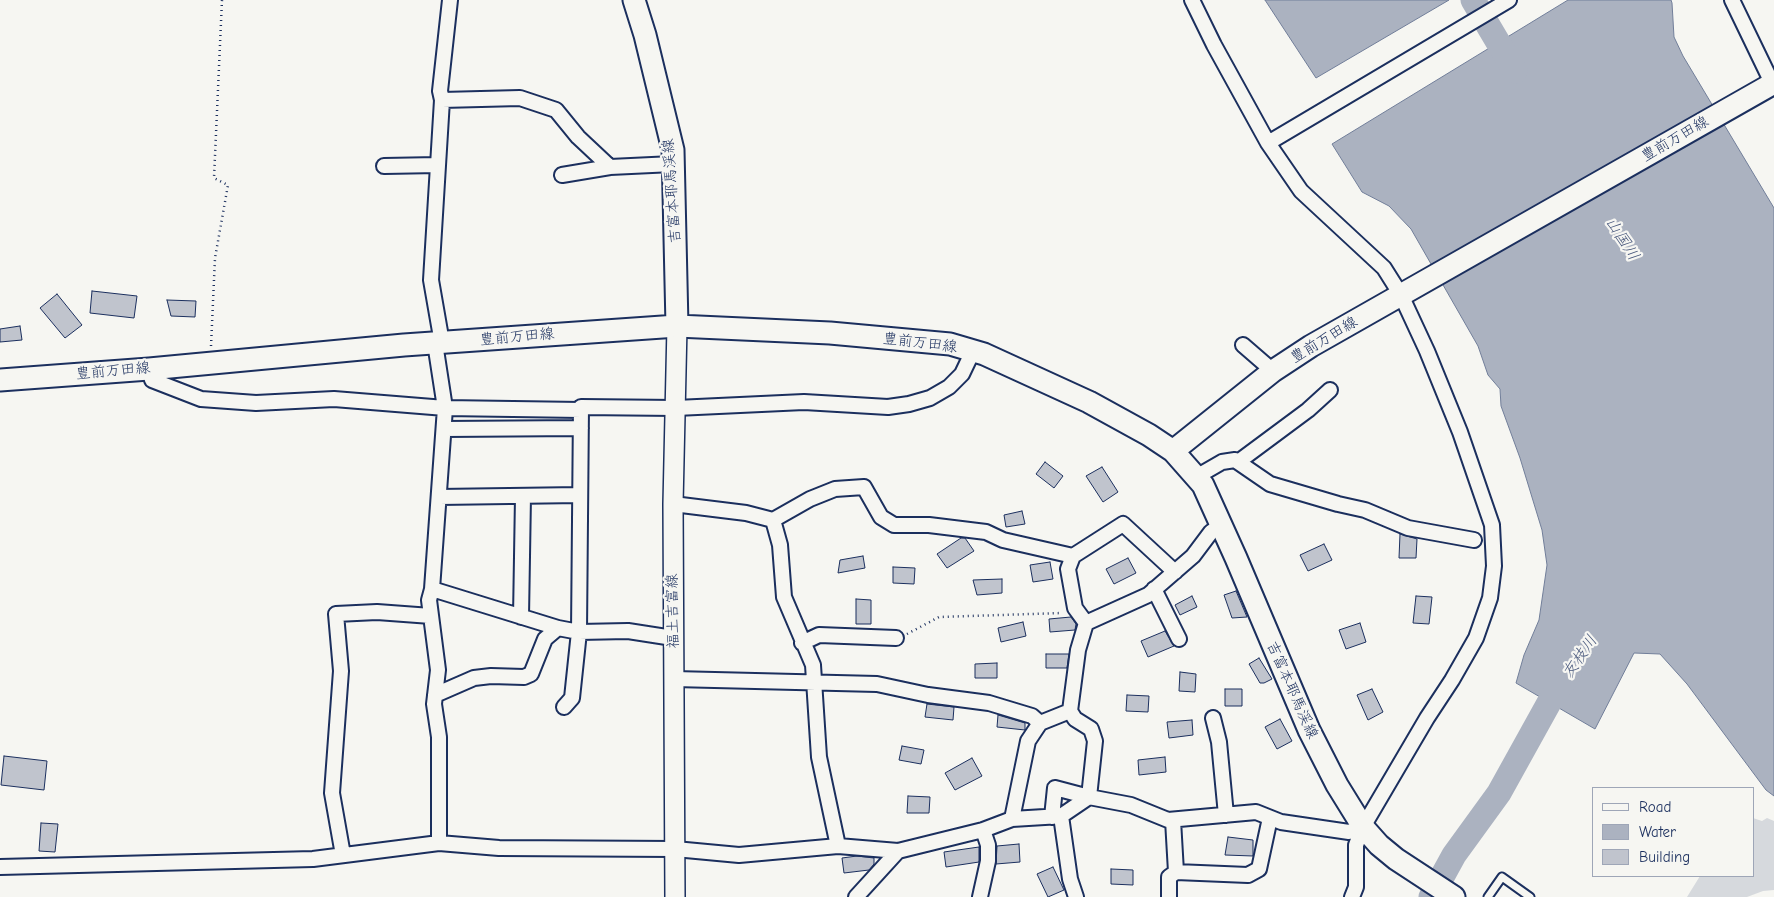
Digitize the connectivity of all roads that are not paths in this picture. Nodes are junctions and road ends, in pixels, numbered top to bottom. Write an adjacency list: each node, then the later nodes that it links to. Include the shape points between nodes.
1 (450, 0): 7 (street, via 440,91)
2 (634, 0): 9 (main road, 吉富本耶馬渓線, via 668,132)
3 (1192, 0): 8 (street)
4 (1509, 0): 8 (street)
5 (1732, 0): 6 (street)
6 (1770, 86): 14 (main road, 豊前万田線)
7 (442, 100): 10 (street); 12 (street, via 520,98 556,110 578,137)
8 (1268, 143): 14 (street, via 1301,191)
9 (673, 164): 12 (street); 15 (main road, 吉富本耶馬渓線)
10 (438, 165): 11 (street); 16 (street, via 431,280)
11 (384, 166)
12 (610, 167): 13 (street)
13 (562, 175)
14 (1406, 292): 20 (main road, 豊前万田線); 64 (street, via 1492,525 1494,566 1490,598 1476,638)
15 (677, 326): 16 (main road, 豊前万田線); 18 (main road, 豊前万田線, via 830,333 950,344); 24 (main road, 福土吉富線)
16 (439, 343): 19 (main road, 豊前万田線); 23 (street)
17 (1244, 345): 20 (street)
18 (973, 351): 24 (street, via 962,374 948,387 930,398 909,404 888,407 804,402); 28 (main road, 豊前万田線, via 1089,402)
19 (149, 369): 21 (main road, 豊前万田線); 23 (street, via 152,380 201,400 256,403 334,399)
20 (1272, 371): 28 (main road, 豊前万田線)
21 (0, 380)
22 (1330, 390): 29 (street)
23 (445, 408): 25 (street); 27 (street)
24 (676, 408): 25 (street, via 581,407); 34 (main road, 福土吉富線)
25 (581, 410): 26 (street)
26 (581, 428): 27 (street); 31 (street)
27 (444, 429): 33 (street)
28 (1173, 451): 30 (main road, 吉富本耶馬渓線)
29 (1238, 462): 30 (street, via 1222,462); 37 (street, via 1270,484 1365,510 1408,528)
30 (1196, 477): 36 (main road, 吉富本耶馬渓線)
31 (580, 495): 32 (street); 46 (street)
32 (523, 496): 33 (street); 43 (street)
33 (439, 497): 40 (street)
34 (672, 504): 35 (street, via 746,513); 47 (main road, 福土吉富線)
35 (773, 520): 38 (street, via 835,489 864,487 881,517 894,526 929,525 986,532 1003,540); 50 (street, via 780,545 784,597)
36 (1220, 524): 39 (street); 64 (main road, 吉富本耶馬渓線, via 1309,730)
37 (1474, 540)
38 (1073, 556): 39 (street, via 1123,524); 44 (street, via 1068,568 1075,608)
39 (1175, 572): 41 (street)
40 (432, 589): 42 (street, via 429,600); 43 (street)
41 (1154, 589): 44 (street, via 1148,595); 49 (street)
42 (431, 616): 53 (street, via 438,670); 70 (street, via 377,612 336,614 341,671 332,793)
43 (521, 616): 45 (street)
44 (1082, 618): 55 (street)
45 (558, 628): 46 (street); 53 (street, via 545,639 531,674 524,677 474,678)
46 (579, 632): 47 (street, via 628,631); 54 (street, via 572,698)
47 (673, 638): 51 (main road, 福土吉富線)
48 (896, 638): 50 (street, via 819,635)
49 (1179, 639)
50 (802, 643): 52 (street, via 813,665)
51 (674, 679): 52 (street); 68 (main road, 福土吉富線)
52 (814, 682): 57 (street, via 877,684 989,703 1032,716); 67 (street, via 819,757)
53 (435, 694): 66 (street, via 439,737)
54 (564, 707)
55 (1070, 711): 57 (street); 58 (street, via 1075,719 1091,729 1095,741)
56 (1213, 718): 59 (street, via 1219,742)
57 (1040, 723): 62 (street, via 1028,741)
58 (1089, 797): 60 (street); 60 (street, via 1055,788); 63 (street, via 1130,805)
59 (1226, 815): 61 (street, via 1256,812); 63 (street)
60 (1057, 816): 62 (street); 76 (street)
61 (1270, 818): 64 (street, via 1349,832); 72 (street, via 1259,869 1248,875)
62 (1012, 819): 65 (street)
63 (1173, 820): 72 (street)
64 (1363, 827): 78 (street, via 1356,845 1356,887); 79 (main road, 吉富本耶馬渓線, via 1396,859)
65 (983, 830): 69 (street); 75 (street, via 988,845 988,861)
66 (439, 842): 68 (street, via 499,848); 70 (street)
67 (838, 846): 68 (street, via 739,855); 69 (street)
68 (675, 849): 73 (main road, 福土吉富線)
69 (898, 851): 74 (street)
70 (342, 855): 71 (street, via 304,859)
71 (0, 867)
72 (1176, 872): 77 (street, via 1169,877)
73 (676, 897)
74 (856, 897)
75 (980, 897)
76 (1076, 897)
77 (1168, 897)
78 (1352, 897)
79 (1454, 897)
80 (1488, 897): 81 (lane, via 1502,877)
81 (1530, 897)

